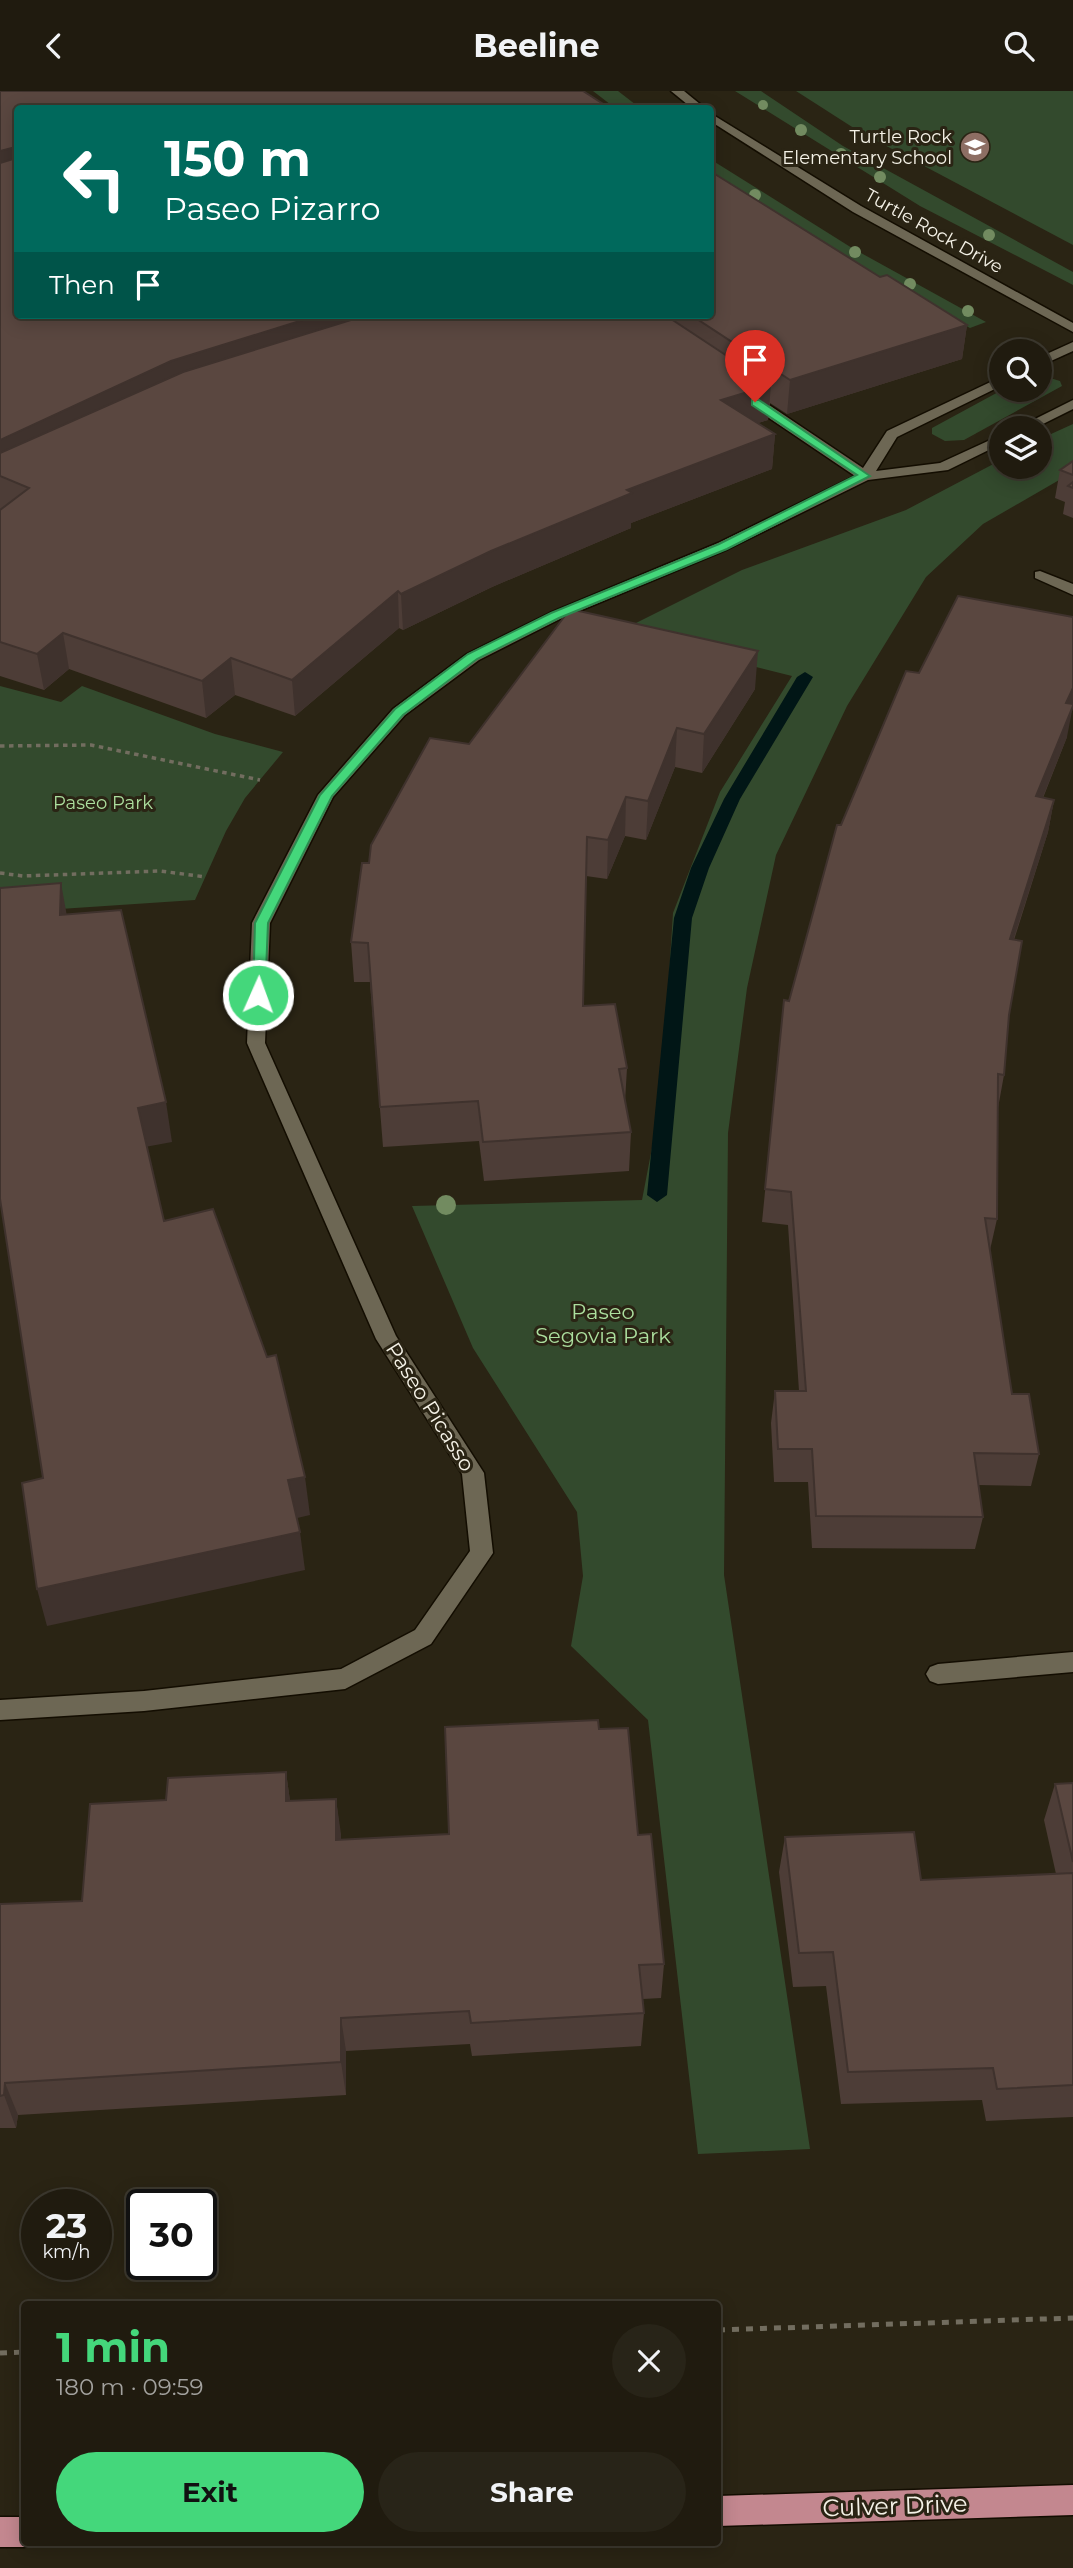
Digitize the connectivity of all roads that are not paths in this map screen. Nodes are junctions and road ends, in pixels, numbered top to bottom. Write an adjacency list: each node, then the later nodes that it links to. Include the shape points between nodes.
1 (677, 91): 2 (street)
2 (696, 105)
3 (714, 118): 4 (street, Turtle Rock Drive, via 857,209)
4 (1073, 328)
5 (1073, 346): 6 (street)
6 (1052, 356)
7 (729, 384): 12 (street)
8 (989, 387): 12 (street, via 892,434)
9 (1073, 404): 10 (street)
10 (1049, 416)
11 (989, 445): 12 (street, via 943,467)
12 (865, 476): 17 (street, Paseo Picasso, via 723,546 555,616 472,657 399,712 326,795 261,923 256,1043 387,1339 473,1473 482,1553 423,1637 345,1679 144,1701)
13 (1040, 575): 14 (street)
14 (1073, 590)
15 (1073, 1662): 16 (street)
16 (938, 1674)
17 (0, 1710)
18 (1073, 2500): 19 (main road, Culver Drive)
19 (721, 2511)
20 (0, 2532): 21 (main road)
21 (21, 2532)

